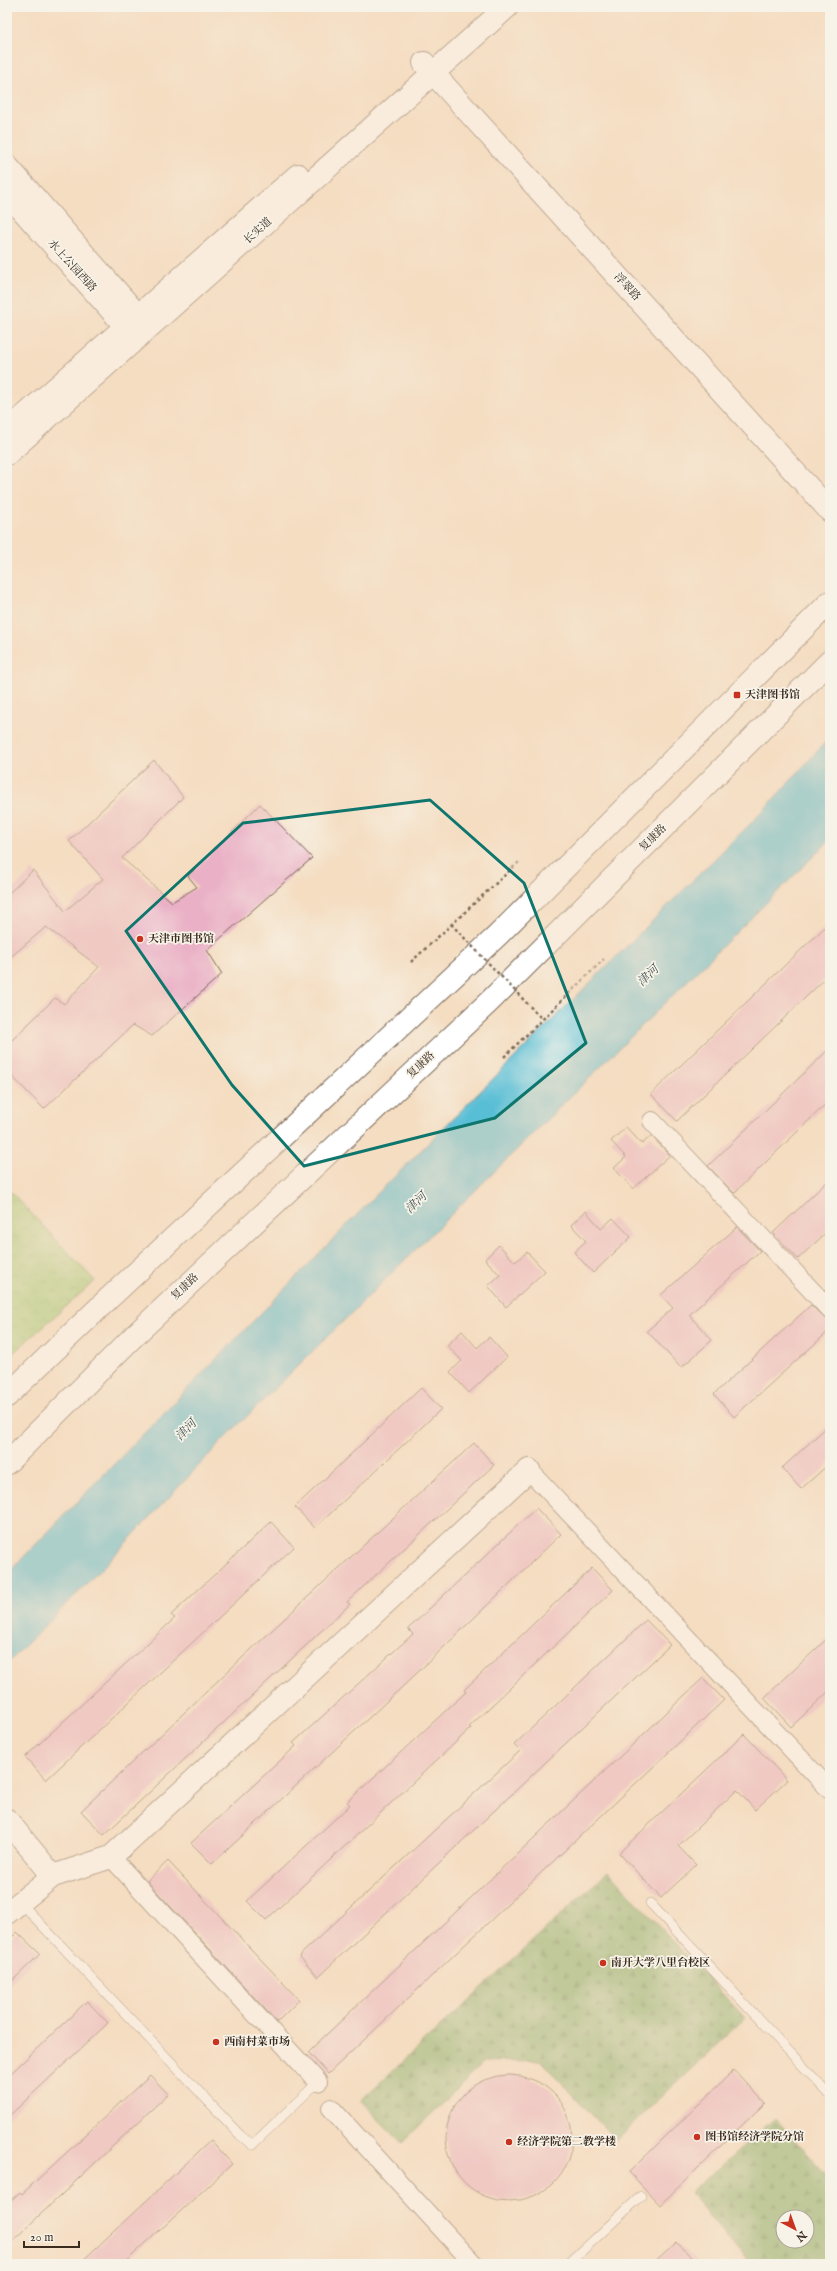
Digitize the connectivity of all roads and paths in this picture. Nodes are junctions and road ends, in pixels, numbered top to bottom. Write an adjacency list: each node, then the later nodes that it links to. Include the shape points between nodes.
1 (487, 7): 3 (main road, 长实道)
2 (507, 7): 3 (main road, 长实道)
3 (429, 68): 6 (main road, 长实道); 9 (main road, 浮翠路)
4 (7, 166): 6 (main road)
5 (7, 193): 6 (main road, 水上公园西路)
6 (138, 327): 7 (main road, 长实道); 8 (main road, 长实道)
7 (7, 431)
8 (7, 454)
9 (830, 511)
10 (830, 602): 20 (main road, via 498,935 111,1295)
11 (830, 661): 21 (main road, 复康路, via 490,1001 136,1334)
12 (519, 862): 13 (path)
13 (451, 924): 15 (path); 16 (path, bridge)
14 (604, 959): 16 (path)
15 (411, 962)
16 (542, 1019): 17 (path)
17 (504, 1057)
18 (652, 1121): 19 (street)
19 (830, 1310)
20 (7, 1396)
21 (7, 1463)
22 (529, 1470): 23 (street); 25 (main road)
23 (830, 1790)
24 (7, 1820): 26 (main road)
25 (110, 1856): 26 (main road); 29 (street)
26 (53, 1876): 28 (main road)
27 (650, 1903): 30 (lane)
28 (13, 1908): 29 (lane, via 234,2130 252,2145)
29 (318, 2082)
30 (830, 2096)
31 (331, 2108): 33 (street)
32 (641, 2196): 34 (lane)
33 (474, 2264)
34 (568, 2264)

